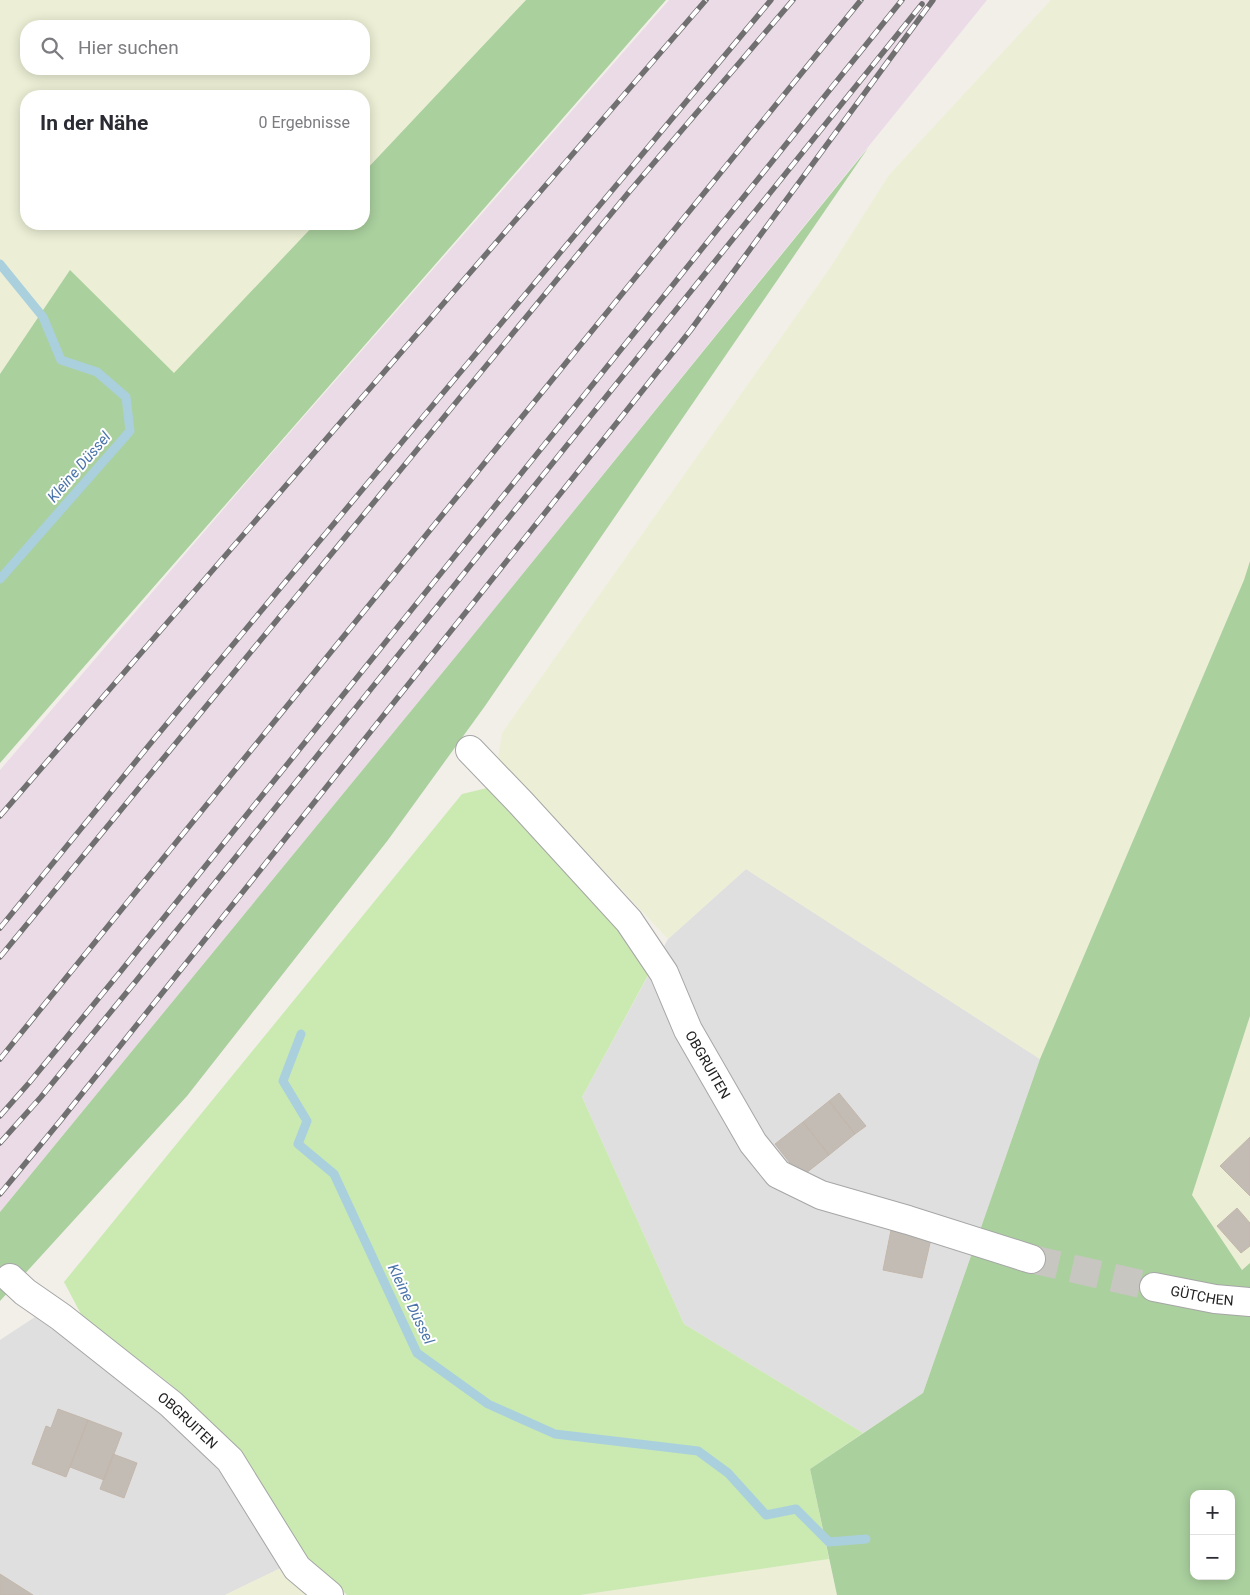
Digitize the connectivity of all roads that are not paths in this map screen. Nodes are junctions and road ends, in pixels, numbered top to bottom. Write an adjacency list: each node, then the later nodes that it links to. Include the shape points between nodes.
1 (470, 750): 2 (lane, OBGRUITEN, via 628,921 664,974 688,1030 753,1143 778,1174 821,1195)
2 (1031, 1259)
3 (10, 1278): 6 (lane, OBGRUITEN, via 171,1404 230,1460 297,1568)
4 (1154, 1287): 5 (lane, GÜTCHEN)
5 (1250, 1302)
6 (328, 1595)

